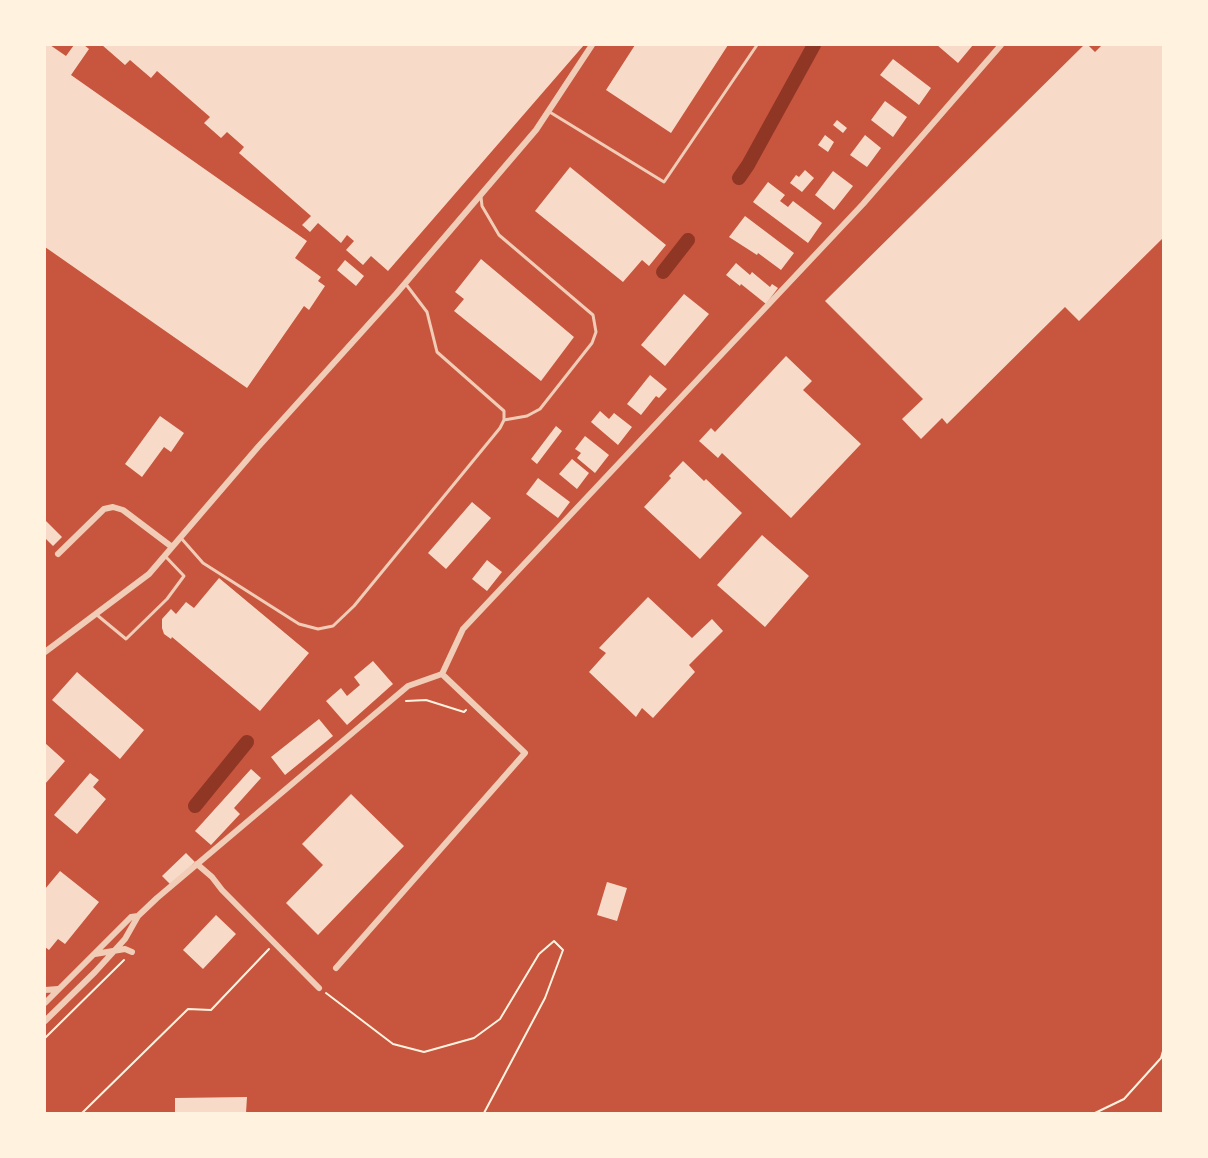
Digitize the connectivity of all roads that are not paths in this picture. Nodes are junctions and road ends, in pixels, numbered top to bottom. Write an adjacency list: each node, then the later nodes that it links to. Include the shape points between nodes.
1 (592, 45): 4 (street)
2 (757, 45): 4 (lane, via 664,182)
3 (1001, 45): 14 (street, via 863,204 463,629)
4 (548, 111): 5 (street)
5 (481, 195): 6 (street); 7 (lane, via 482,206 499,235 593,315 596,332 592,343 540,409)
6 (405, 283): 7 (lane, via 428,312 437,352 504,411); 8 (street)
7 (504, 420): 8 (lane, via 354,606 333,626 318,629 291,620 203,563)
8 (180, 537): 9 (street)
9 (172, 547): 10 (street, via 123,510 113,507 104,509); 11 (street)
10 (58, 554)
11 (164, 556): 12 (street, via 149,574); 12 (lane, via 184,576 167,599 126,639)
12 (96, 614): 13 (street)
13 (45, 652)
14 (442, 674): 15 (street, via 408,686); 20 (street, via 525,753)
15 (197, 864): 16 (street); 21 (street)
16 (138, 916): 17 (street); 19 (street, via 131,917)
17 (129, 931): 18 (street); 18 (street, via 132,952)
18 (114, 950): 19 (street); 25 (street)
19 (94, 955): 22 (street)
20 (336, 968)
21 (319, 988)
22 (59, 989): 23 (street); 24 (street)
23 (45, 990)
24 (45, 1003)
25 (45, 1020)

